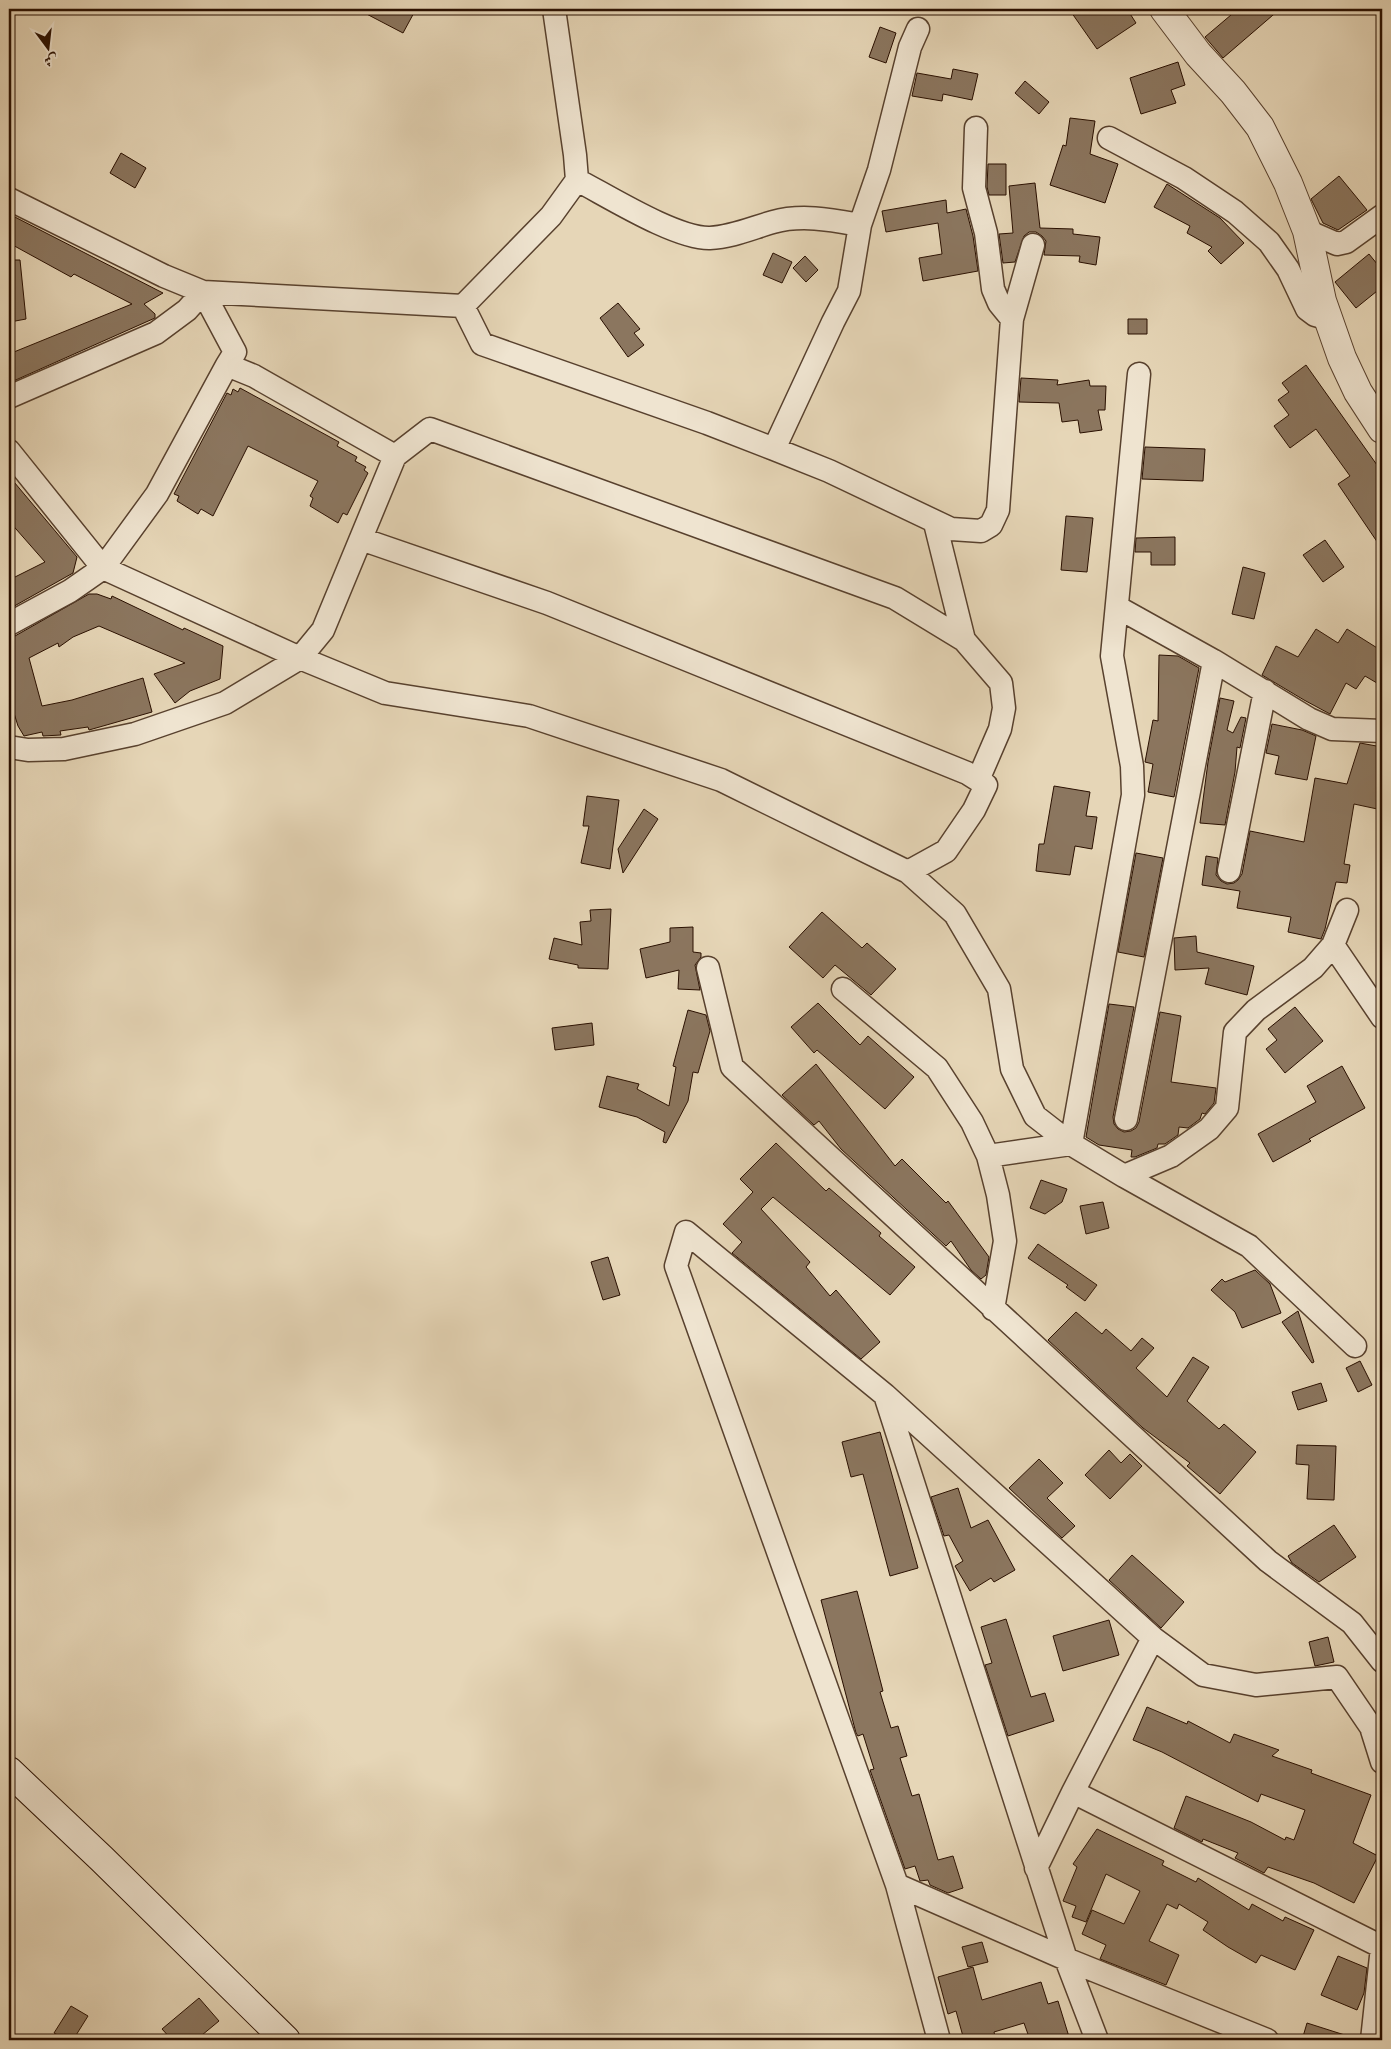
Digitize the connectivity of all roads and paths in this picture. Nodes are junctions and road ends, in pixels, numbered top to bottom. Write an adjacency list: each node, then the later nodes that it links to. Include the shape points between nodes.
1 (554, 9): 6 (street)
2 (1164, 9): 10 (street, via 1260,127)
3 (918, 30): 9 (street, via 910,48 879,170)
4 (976, 128): 14 (street, via 974,188 986,233 993,288 999,303)
5 (1109, 138): 15 (street, via 1184,178 1235,212 1268,242 1288,269 1307,309)
6 (577, 180): 9 (street, via 674,230 708,238 775,222 818,218); 13 (street, via 551,216)
7 (9, 199): 12 (street)
8 (1382, 216): 10 (street, via 1346,242 1337,244)
9 (860, 226): 20 (street, via 849,291)
10 (1307, 231): 15 (street)
11 (1033, 245): 14 (street)
12 (203, 292): 13 (street); 16 (street, via 236,352); 18 (street, via 187,310 156,333)
13 (462, 306): 20 (street, via 482,344)
14 (1012, 319): 23 (street, via 998,510 990,525 981,531 951,530)
15 (1328, 319): 19 (street, via 1358,392)
16 (227, 364): 22 (street); 25 (street, via 157,494)
17 (1139, 374): 26 (street)
18 (9, 397)
19 (1382, 429)
20 (774, 449): 23 (street, via 829,471)
21 (9, 451): 25 (street)
22 (395, 456): 24 (street); 28 (street, via 430,429 895,598)
23 (935, 523): 28 (street)
24 (361, 538): 29 (street, via 323,630); 34 (street, via 547,603)
25 (103, 568): 27 (street, via 70,591); 29 (street)
26 (1117, 607): 30 (street); 43 (street, via 1112,656 1132,766 1134,795)
27 (9, 624)
28 (964, 640): 34 (street, via 1001,683 1004,708 1000,729)
29 (300, 658): 33 (street, via 225,703 135,734 64,749); 36 (street, via 385,693 529,716 721,780)
30 (1214, 660): 31 (street); 42 (street)
31 (1265, 691): 32 (street, via 1309,719 1332,729); 35 (street)
32 (1382, 731)
33 (9, 747)
34 (978, 780): 36 (street, via 986,785 974,810 946,851)
35 (1229, 871)
36 (908, 872): 43 (street, via 956,914 999,989 1012,1069 1035,1116)
37 (1347, 910): 38 (street)
38 (1333, 945): 41 (street); 45 (street, via 1313,968 1256,1010 1235,1032 1227,1108 1209,1129 1171,1156)
39 (708, 968): 46 (street, via 732,1068)
40 (843, 989): 44 (street, via 937,1068 972,1122)
41 (1382, 1017)
42 (1126, 1118)
43 (1071, 1144): 44 (street); 45 (street)
44 (988, 1156): 46 (street, via 1005,1242)
45 (1124, 1176): 47 (street, via 1249,1246)
46 (993, 1309): 50 (street, via 1268,1561 1352,1623)
47 (1355, 1346)
48 (884, 1395): 49 (street); 54 (street); 55 (street, via 686,1232 676,1266)
49 (1153, 1638): 51 (street, via 1204,1675 1256,1685 1337,1677 1371,1727); 53 (street)
50 (1382, 1661)
51 (1382, 1762)
52 (9, 1771): 59 (street)
53 (1072, 1792): 54 (street); 57 (street)
54 (1036, 1868): 58 (street)
55 (897, 1885): 58 (street); 60 (street)
56 (1382, 1934): 57 (street)
57 (1382, 1947): 63 (street)
58 (1066, 1959): 61 (street); 62 (street)
59 (286, 2040)
60 (939, 2040)
61 (1097, 2040)
62 (1267, 2040)
63 (1372, 2040)

